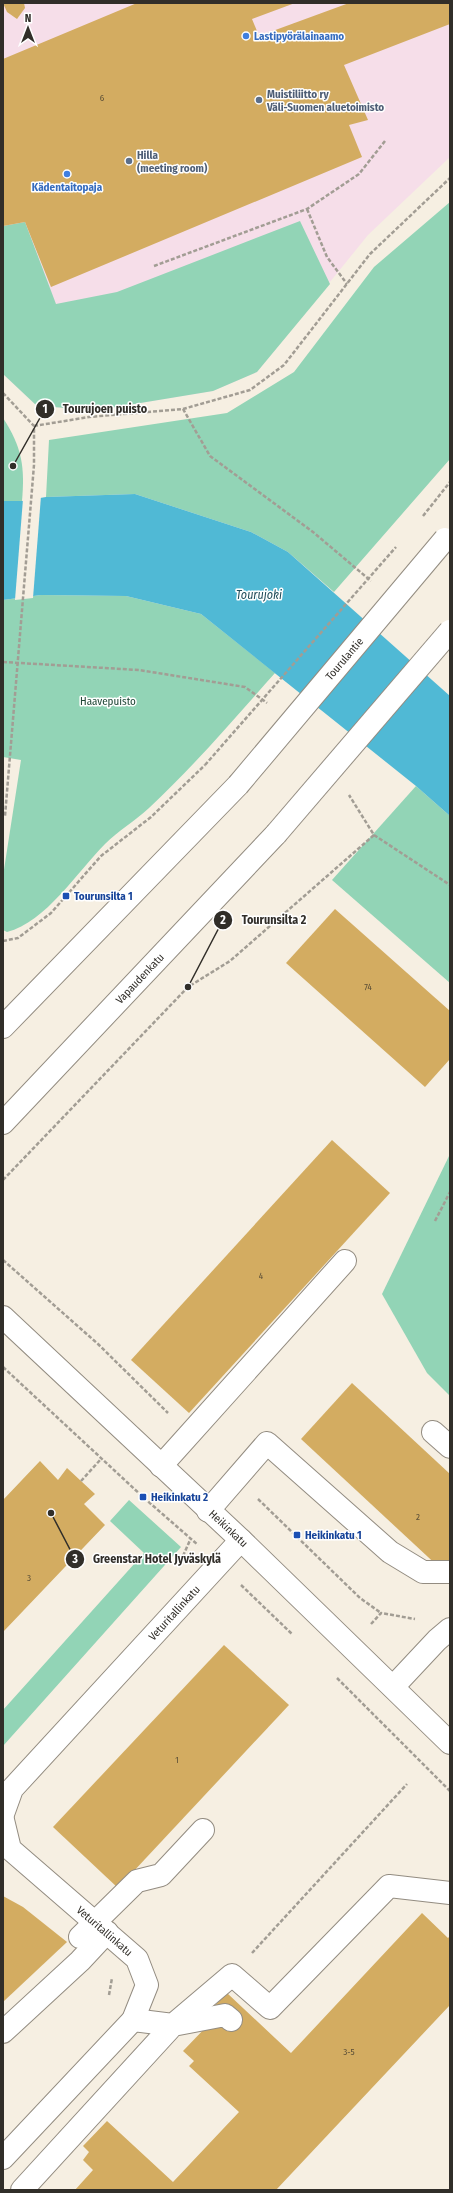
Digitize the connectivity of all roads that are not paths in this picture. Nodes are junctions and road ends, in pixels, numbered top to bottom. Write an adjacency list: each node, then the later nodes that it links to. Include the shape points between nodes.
1 (448, 536): 3 (street, Tourulantie, bridge, via 238,785)
2 (450, 631): 4 (street, Vapaudenkatu, bridge, via 276,834)
3 (3, 1027)
4 (3, 1123)
5 (345, 1261): 9 (street)
6 (3, 1317): 9 (street, Heikinkatu)
7 (433, 1432): 8 (street)
8 (450, 1447)
9 (161, 1466): 10 (street, Heikinkatu)
10 (208, 1511): 11 (street, Heikinkatu); 12 (street, via 266,1443 390,1552 424,1572)
11 (241, 1540): 14 (street, Heikinkatu); 16 (street, Veturitallinkatu, via 12,1789)
12 (450, 1572)
13 (450, 1630): 14 (street, via 437,1640)
14 (393, 1687): 15 (street, Heikinkatu)
15 (450, 1743)
16 (3, 1814)
17 (3, 1820): 20 (street, Veturitallinkatu, via 10,1849)
18 (203, 1830): 20 (street, via 161,1875 137,1882)
19 (450, 1893): 22 (street, via 389,1886 270,2008)
20 (101, 1927): 21 (street); 23 (street, Veturitallinkatu, via 137,1959 147,1985); 25 (street, via 80,1961)
21 (80, 1937)
22 (248, 1990): 24 (street, via 228,2018); 24 (street, via 232,1975)
23 (133, 2020): 24 (street); 26 (street, Veturitallinkatu)
24 (173, 2024): 27 (street)
25 (3, 2032)
26 (3, 2158)
27 (22, 2190)

